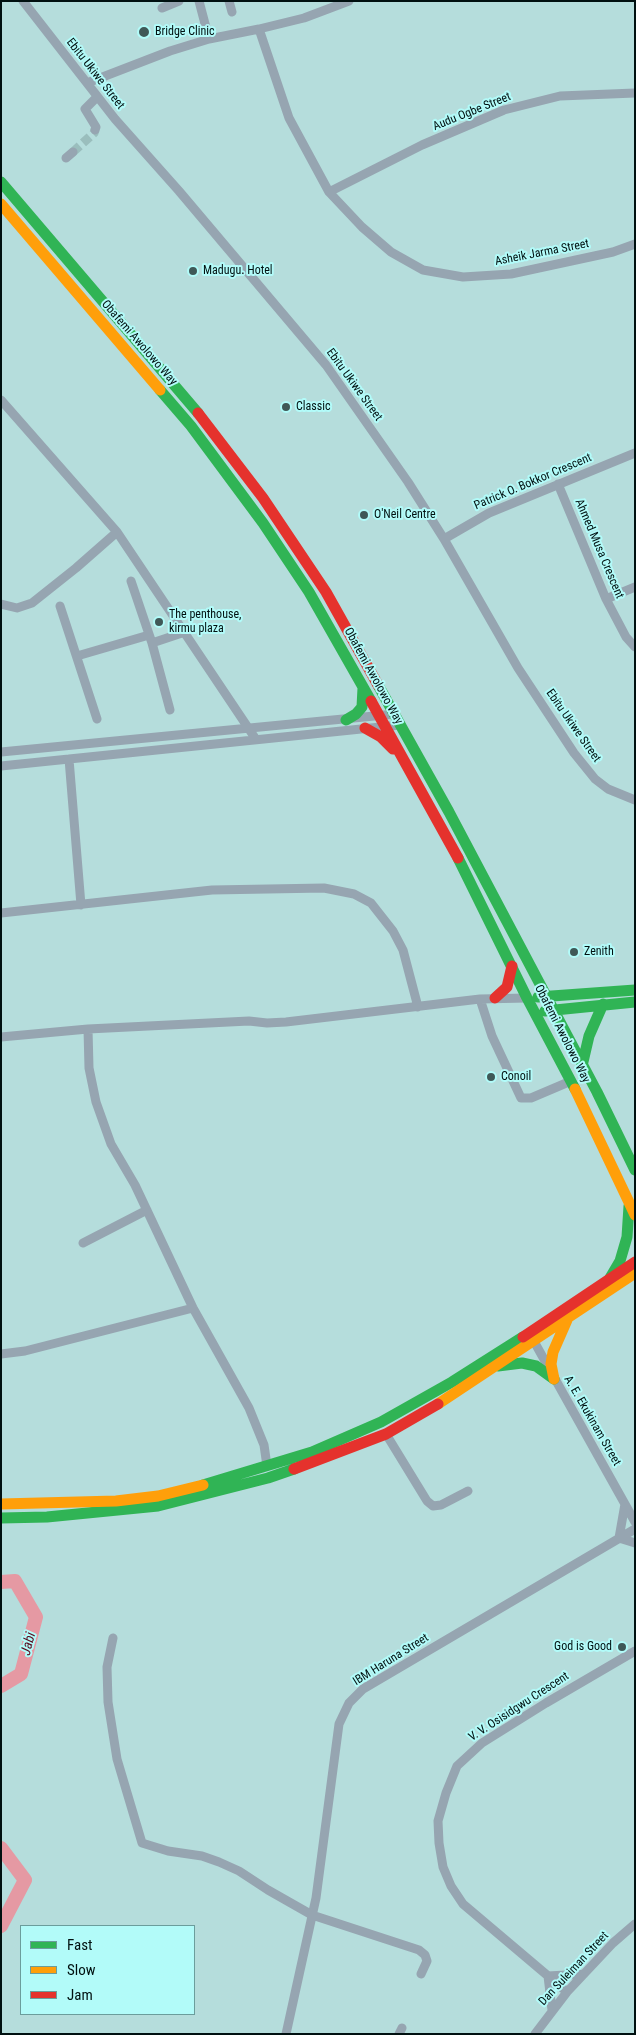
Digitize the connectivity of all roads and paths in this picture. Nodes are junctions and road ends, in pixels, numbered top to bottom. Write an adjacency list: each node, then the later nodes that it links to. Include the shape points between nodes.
1 (22, 1): 10 (street, Ebitu Ukiwe Street)
2 (180, 1): 6 (street)
3 (199, 1): 9 (street)
4 (229, 1): 7 (street)
5 (349, 1): 8 (street)
6 (162, 8)
7 (232, 12)
8 (259, 30): 9 (street); 15 (street, Asheik Jarma Street, via 289,118)
9 (209, 38): 10 (street)
10 (87, 83): 12 (street, Ebitu Ukiwe Street)
11 (635, 93): 15 (street, Audu Ogbe Street, via 560,96 504,110 422,145)
12 (97, 97): 13 (street, via 85,109); 22 (street, Ebitu Ukiwe Street, via 326,364)
13 (95, 130)
14 (1, 182): 35 (main road, Obafemi Awolowo Way, via 166,373 240,466 326,592)
15 (329, 192): 17 (street, Asheik Jarma Street, via 391,252 423,270 455,276 511,274 614,252)
16 (1, 204): 32 (main road, Obafemi Awolowo Way, via 213,454 291,564)
17 (635, 244)
18 (1, 400): 21 (street)
19 (635, 453): 20 (street, Patrick O. Bokkor Crescent)
20 (558, 484): 22 (street, Patrick O. Bokkor Crescent, via 489,513); 25 (street, Ahmed Musa Crescent)
21 (117, 532): 26 (street, via 32,603 17,608); 28 (street)
22 (444, 539): 46 (street, Ebitu Ukiwe Street, via 518,668 574,753 608,790)
23 (131, 581): 29 (street)
24 (635, 587): 25 (street)
25 (606, 599): 30 (street, Ahmed Musa Crescent, via 626,637)
26 (1, 604)
27 (60, 606): 31 (street)
28 (185, 632): 29 (street); 40 (street)
29 (151, 639): 31 (street); 33 (street)
30 (635, 647)
31 (77, 656): 36 (street)
32 (362, 683): 34 (main road, Obafemi Awolowo Way); 37 (main road, via 362,707)
33 (170, 710)
34 (380, 716): 35 (street); 37 (street); 38 (main road, Obafemi Awolowo Way)
35 (398, 719): 38 (street); 51 (main road, Obafemi Awolowo Way)
36 (96, 720)
37 (346, 720): 40 (street)
38 (386, 727): 39 (street); 45 (main road, Obafemi Awolowo Way)
39 (365, 728): 41 (street); 45 (main road, via 381,737)
40 (249, 730): 41 (street); 42 (street)
41 (255, 738): 43 (street)
42 (1, 752)
43 (69, 759): 44 (street); 47 (street)
44 (1, 766)
45 (409, 768): 49 (main road, Obafemi Awolowo Way)
46 (635, 800)
47 (81, 904): 48 (street); 57 (street, via 212,890 324,888 354,894 371,903 393,931 403,950)
48 (1, 913)
49 (512, 966): 52 (main road, via 507,987); 53 (main road, Obafemi Awolowo Way)
50 (635, 990): 51 (main road)
51 (545, 996): 53 (main road); 58 (main road, Obafemi Awolowo Way)
52 (494, 998): 53 (street); 54 (street)
53 (527, 998): 59 (main road, Obafemi Awolowo Way)
54 (480, 999): 57 (street); 63 (street, via 492,1036 521,1098 531,1098)
55 (635, 1002): 56 (main road)
56 (603, 1004): 58 (main road); 62 (main road, via 589,1036)
57 (418, 1007): 60 (street, via 286,1022)
58 (552, 1009): 59 (main road); 62 (main road, Obafemi Awolowo Way)
59 (535, 1012): 63 (main road, Obafemi Awolowo Way)
60 (88, 1029): 61 (street); 66 (street, via 89,1068 96,1102 111,1144)
61 (1, 1037)
62 (582, 1066): 64 (main road, Obafemi Awolowo Way)
63 (571, 1080): 65 (main road, Obafemi Awolowo Way)
64 (635, 1170)
65 (629, 1201): 67 (main road, Obafemi Awolowo Way); 71 (main road, via 627,1237)
66 (147, 1210): 68 (street); 73 (street)
67 (635, 1215)
68 (83, 1243)
69 (635, 1262): 71 (main road)
70 (635, 1274): 71 (main road)
71 (611, 1284): 72 (main road); 74 (main road); 75 (main road)
72 (635, 1284)
73 (193, 1308): 76 (street, via 25,1351); 80 (street, via 248,1408 264,1445)
74 (567, 1318): 75 (main road); 78 (main road, via 553,1352)
75 (531, 1337): 77 (main road); 78 (street, A. E. Ekukinam Street); 80 (main road, via 381,1422 312,1452)
76 (1, 1354)
77 (495, 1367): 78 (main road, via 522,1363 536,1366); 79 (main road)
78 (554, 1379): 84 (street, A. E. Ekukinam Street)
79 (386, 1434): 81 (street, via 433,1506); 83 (main road, via 268,1478 158,1506)
80 (267, 1466): 83 (main road)
81 (468, 1491)
82 (1, 1504): 83 (main road)
83 (132, 1504): 85 (main road, via 47,1517)
84 (625, 1504): 86 (street, A. E. Ekukinam Street); 88 (street)
85 (1, 1518)
86 (635, 1522)
87 (635, 1529): 88 (street, IBM Haruna Street)
88 (618, 1538): 89 (street); 92 (street, IBM Haruna Street, via 363,1689 349,1703 339,1724)
89 (635, 1543)
90 (113, 1638): 92 (street, via 107,1667 108,1702 117,1759 142,1843 218,1862)
91 (635, 1651): 96 (street, V. V. Osisidgwu Crescent, via 482,1743 457,1766 438,1821 443,1867 463,1904)
92 (312, 1915): 94 (street, via 419,1950 426,1955 427,1961); 99 (street, IBM Haruna Street)
93 (635, 1924): 95 (street, Dan Suleiman Street)
94 (421, 1974)
95 (584, 1974): 96 (street); 97 (street, Dan Suleiman Street)
96 (548, 1976): 97 (street, V. V. Osisidgwu Crescent); 98 (street)
97 (567, 1992): 98 (street, Dan Suleiman Street)
98 (552, 2010): 100 (street, Dan Suleiman Street)
99 (286, 2034)
100 (535, 2034)

